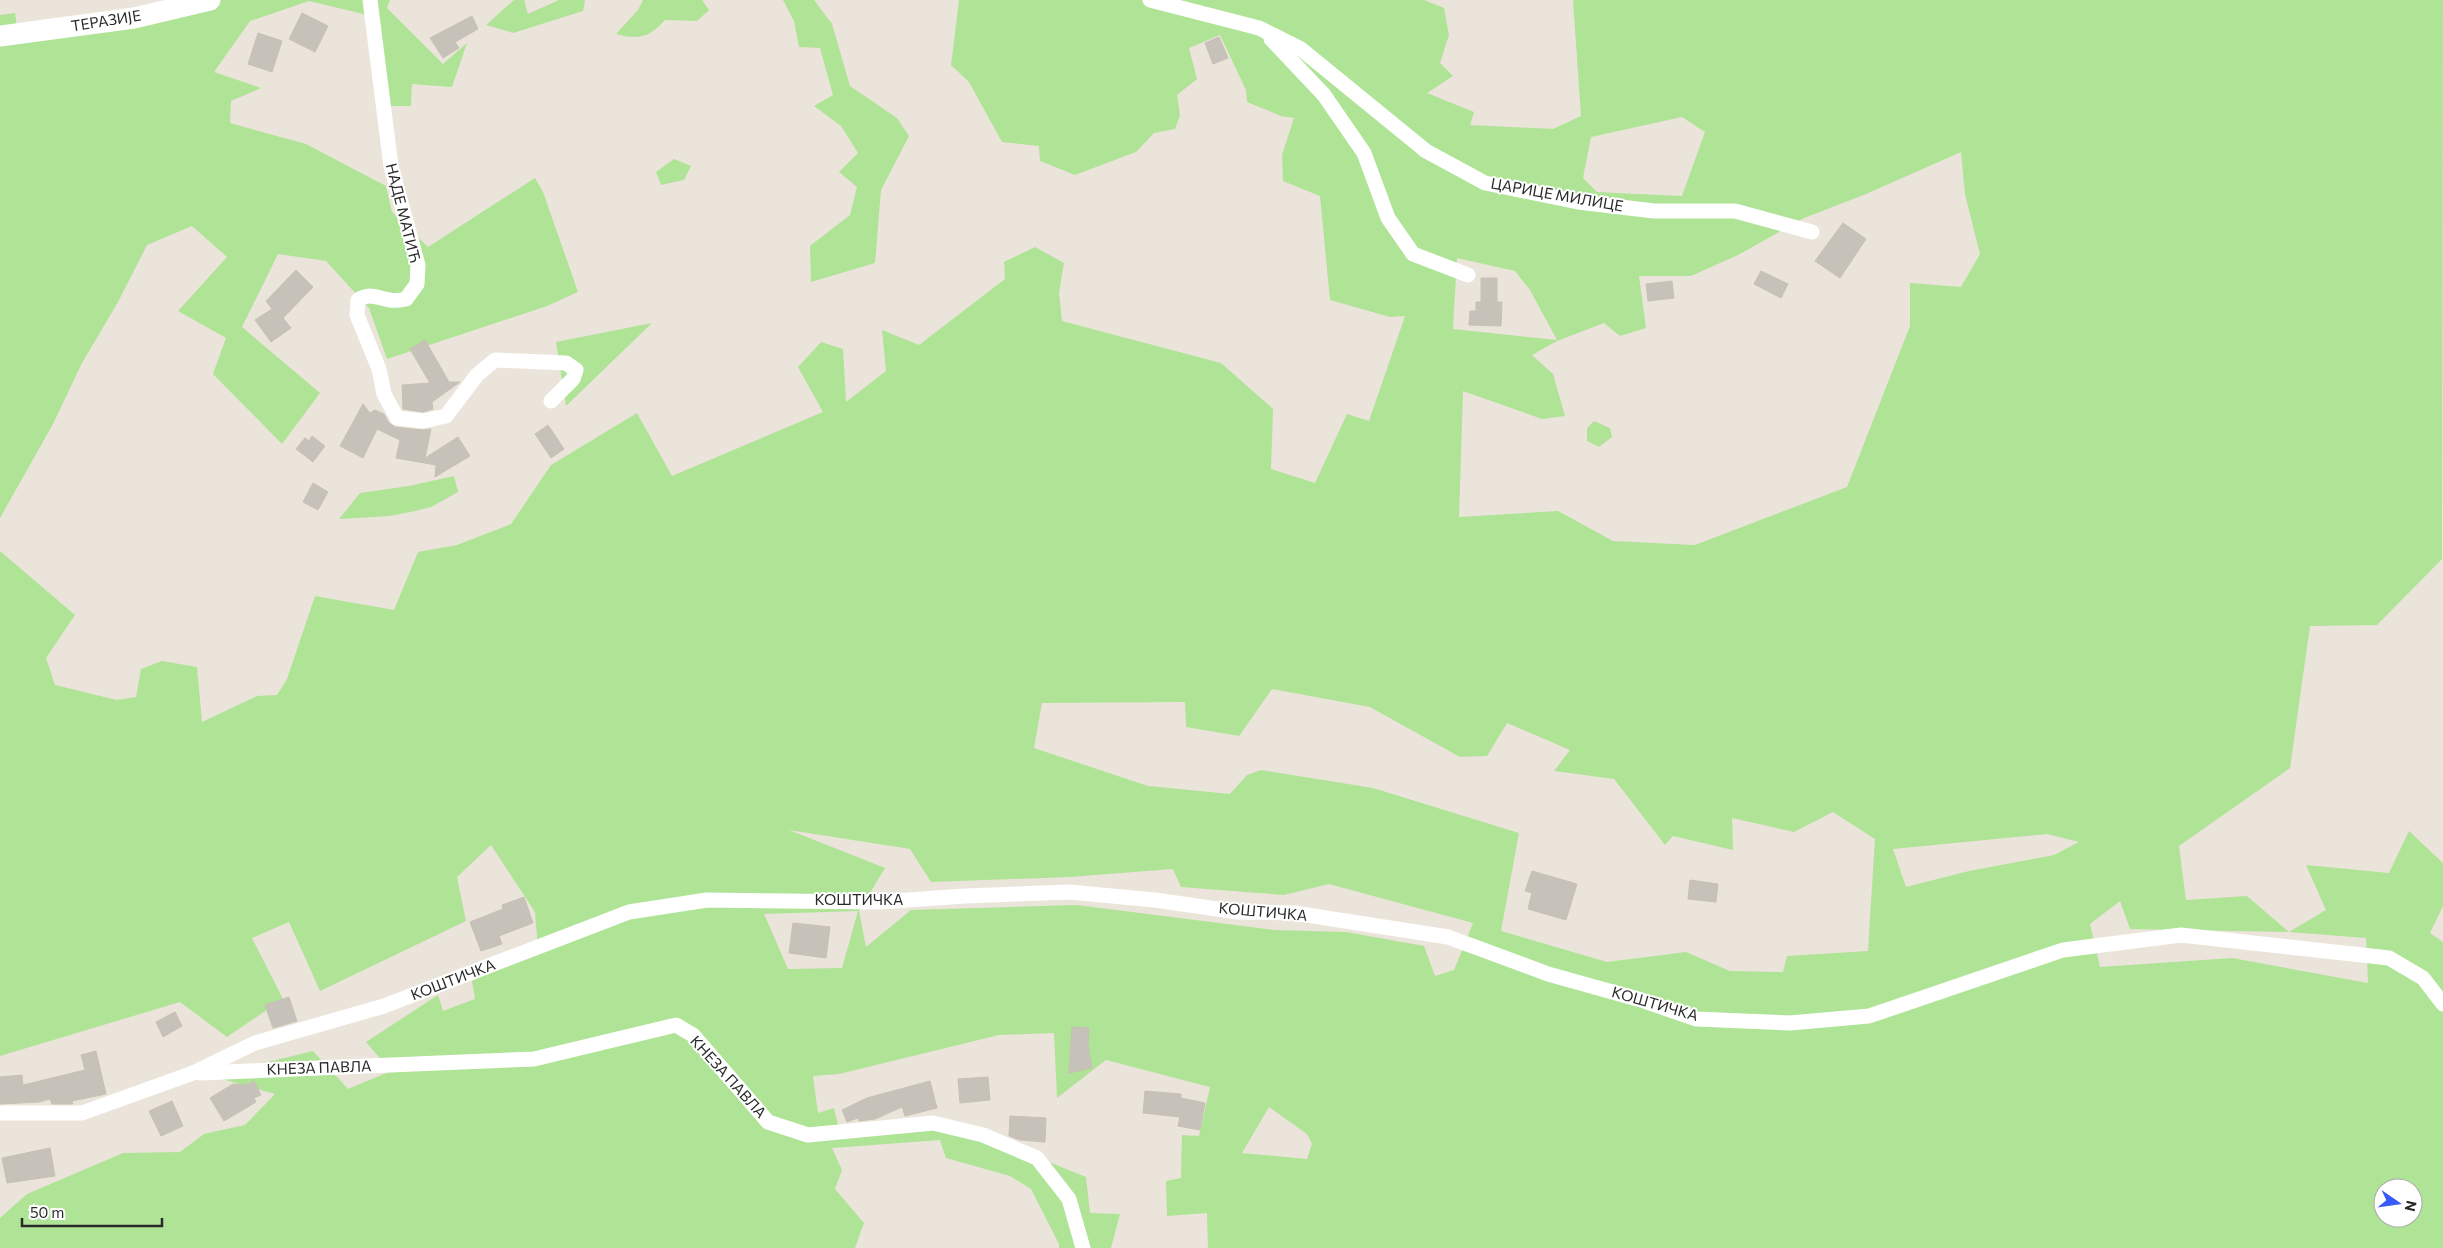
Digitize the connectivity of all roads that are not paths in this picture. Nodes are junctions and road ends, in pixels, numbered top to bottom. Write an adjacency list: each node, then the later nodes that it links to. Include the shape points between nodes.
1 (210, 0): 5 (street, ТЕРАЗИЈЕ, via 134,18)
2 (370, 0): 8 (street, НАДЕ МАТИЋ, via 391,166 418,265 416,284 406,299 391,300 374,295 358,300 357,315 379,369 384,394 397,418 423,421 446,416 477,375 495,360 566,363 576,370 573,380)
3 (1150, 0): 4 (street, ЦАРИЦЕ МИЛИЦЕ)
4 (1259, 28): 6 (street, ЦАРИЦЕ МИЛИЦЕ, via 1302,49 1426,151 1485,183 1578,202 1654,211 1736,211); 7 (street, via 1324,95 1364,152 1388,218 1413,254)
5 (0, 36)
6 (1812, 232)
7 (1468, 275)
8 (551, 401)
9 (2443, 1004): 10 (street, КОШТИЧКА, via 2423,978 2389,958 2181,935 2063,950 1869,1016 1790,1023 1696,1018 1548,974 1448,937 1294,913 1238,912 1069,892 878,902 707,900 629,912 384,1006 255,1043)
10 (193, 1073): 11 (street, КОШТИЧКА, via 82,1113); 12 (street, КНЕЗА ПАВЛА, via 534,1059 676,1025 693,1035 768,1122 808,1135 933,1123 982,1135 1038,1158 1069,1199)
11 (0, 1112)
12 (1083, 1248)

